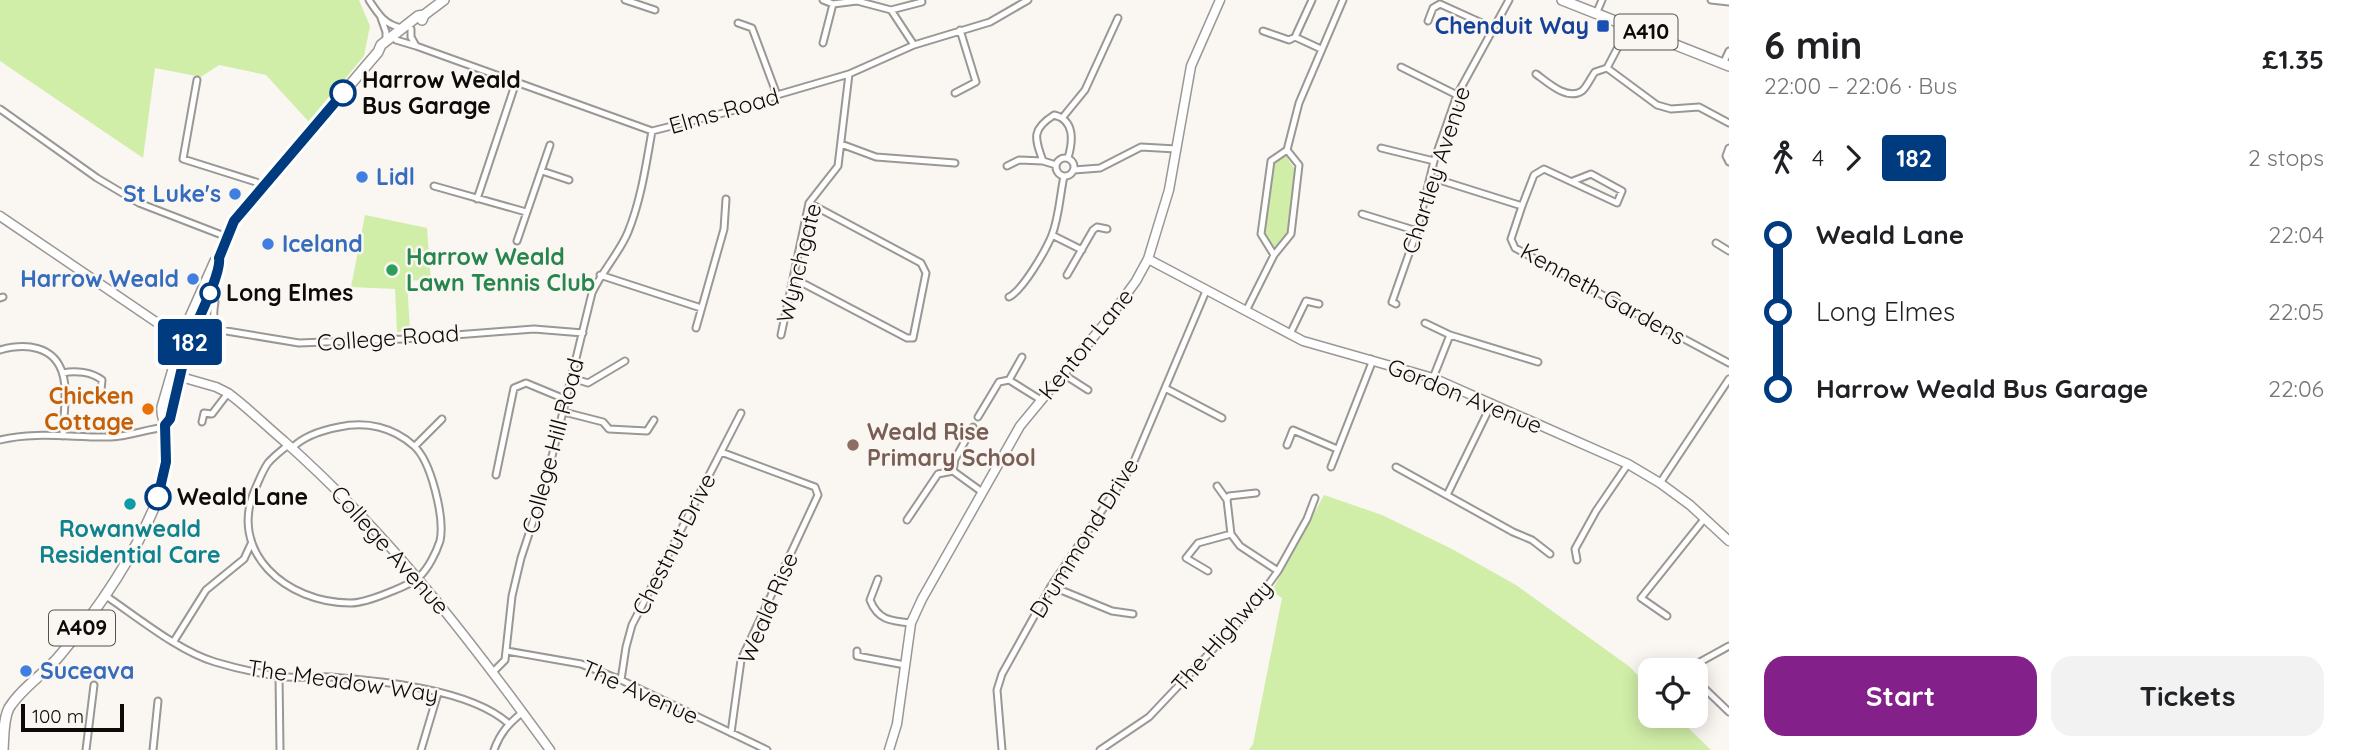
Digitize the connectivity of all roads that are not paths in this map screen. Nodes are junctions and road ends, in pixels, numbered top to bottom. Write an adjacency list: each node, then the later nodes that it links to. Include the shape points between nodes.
1 (369, 0): 19 (street)
2 (444, 0): 25 (main road, A409)
3 (625, 0): 16 (street)
4 (822, 0): 15 (street)
5 (1028, 0): 26 (street, Elms Road, via 990,22)
6 (1220, 0): 53 (street, Kenton Lane, via 1191,66)
7 (1343, 0): 33 (street)
8 (1509, 0): 24 (street, Chartley Avenue)
9 (1562, 0): 18 (main road, A410)
10 (1602, 0): 18 (street)
11 (1711, 0): 14 (street)
12 (922, 2): 17 (street)
13 (1311, 2): 28 (street)
14 (1729, 2)
15 (833, 4): 17 (street, via 857,1); 30 (street)
16 (655, 10)
17 (891, 10): 31 (street)
18 (1596, 14): 23 (main road, A410)
19 (381, 18): 25 (street); 29 (street)
20 (1118, 18): 46 (street, via 1085,90)
21 (1428, 21): 24 (street, via 1440,4)
22 (738, 23): 43 (street, via 752,28)
23 (1629, 26): 35 (main road, A410); 37 (street)
24 (1493, 28): 44 (street, Chartley Avenue)
25 (406, 29): 29 (main road, A409); 32 (street)
26 (960, 30): 31 (street, Elms Road); 42 (street, via 976,82)
27 (1263, 31): 28 (street, via 1289,40)
28 (1295, 37): 33 (street)
29 (391, 41): 32 (street, Elms Road); 68 (main road, A409)
30 (823, 43)
31 (914, 45): 38 (street, Elms Road)
32 (416, 46): 41 (street, Elms Road)
33 (1321, 48): 54 (street)
34 (1729, 51): 35 (street)
35 (1726, 64)
36 (1401, 67): 44 (street)
37 (1607, 68): 39 (street, via 1595,72 1582,90 1571,94); 47 (street, via 1657,105 1699,107)
38 (849, 74): 43 (street, Elms Road); 49 (street, Wynchgate)
39 (1536, 74)
40 (197, 80): 68 (street, via 183,159)
41 (516, 82): 48 (street, Elms Road); 70 (street)
42 (955, 93)
43 (777, 95): 48 (street, Elms Road, via 755,105)
44 (1457, 95): 57 (street, Chartley Avenue)
45 (0, 109): 80 (street, via 128,197)
46 (1063, 117): 55 (street, via 1073,138); 56 (street, via 1054,115 1040,124 1037,146)
47 (1729, 122)
48 (652, 131): 87 (street, College Hill Road, via 628,234)
49 (841, 144): 59 (street, via 876,157); 72 (street, Wynchgate, via 838,166)
50 (550, 145): 63 (street)
51 (1381, 148): 57 (street)
52 (1729, 148): 58 (street)
53 (1176, 149): 62 (street, via 1141,147 1100,168); 86 (street, Kenton Lane)
54 (1287, 150): 85 (street, via 1299,165 1291,234); 85 (street, via 1271,161 1261,234)
55 (1068, 159): 60 (street, via 1062,158); 62 (street)
56 (1043, 161): 60 (street); 61 (street, via 1019,160)
57 (1434, 161): 65 (street, Chartley Avenue)
58 (1729, 162)
59 (955, 163)
60 (1056, 165): 64 (street)
61 (1007, 166)
62 (1074, 170): 64 (street)
63 (542, 171): 66 (street); 74 (street)
64 (1064, 176): 79 (street)
65 (1430, 177): 73 (street); 78 (street, Chartley Avenue)
66 (569, 180)
67 (1573, 181): 67 (street, via 1617,204 1622,191 1591,174); 73 (street, Kenneth Gardens, via 1544,169 1534,175)
68 (264, 186): 80 (main road, A409, via 234,221)
69 (434, 186): 70 (street)
70 (477, 199): 74 (street)
71 (726, 199): 95 (street, via 724,229)
72 (809, 203): 89 (street, Wynchgate); 89 (street, via 921,263 926,273 913,338)
73 (1522, 206): 111 (street, Kenneth Gardens, via 1511,239 1515,248)
74 (526, 212): 81 (street)
75 (1362, 214): 78 (street)
76 (0, 216): 105 (street, via 161,329)
77 (1107, 229): 83 (street, via 1093,230)
78 (1416, 232): 94 (street, Chartley Avenue, via 1392,302)
79 (1052, 235): 83 (street); 92 (street, via 1030,274)
80 (227, 237): 91 (main road, A409)
81 (517, 241)
82 (1716, 243): 84 (street)
83 (1082, 250): 88 (street)
84 (1729, 251)
85 (1275, 254): 96 (street)
86 (1148, 259): 90 (street, Gordon Avenue); 113 (street, Kenton Lane, via 1118,307)
87 (600, 275): 95 (street); 101 (street, College Hill Road)
88 (1067, 275)
89 (793, 278): 103 (street, Wynchgate)
90 (1206, 291): 96 (street, Gordon Avenue); 119 (street, Drummond Drive)
91 (206, 293): 98 (main road, A409); 100 (street, via 215,302 213,317); 105 (main road, A409)
92 (1009, 297)
93 (1319, 304): 102 (street, via 1306,301)
94 (1396, 304)
95 (701, 308): 99 (street)
96 (1246, 312): 102 (street, Gordon Avenue)
97 (1425, 323): 104 (street)
98 (195, 326): 100 (street, College Road); 105 (main road, A409)
99 (696, 328)
100 (222, 329): 101 (street, College Road, via 299,343 523,330)
101 (583, 333): 115 (street, College Hill Road)
102 (1290, 334): 108 (street, Gordon Avenue)
103 (781, 335)
104 (1450, 335): 110 (street); 116 (street)
105 (183, 339): 114 (main road, A409)
106 (0, 350): 112 (street, via 36,346 53,357)
107 (1022, 356): 118 (street)
108 (1371, 359): 116 (street, Gordon Avenue); 140 (street)
109 (625, 361): 115 (street, via 589,383)
110 (1538, 362)
111 (1729, 363)
112 (63, 373): 120 (street, via 96,375 102,380); 135 (street)
113 (1063, 374): 121 (street); 124 (street, Kenton Lane)
114 (175, 375): 122 (street, College Avenue); 133 (main road, A409, via 162,407)
115 (572, 378): 123 (street, College Hill Road)
116 (1433, 378): 125 (street, Gordon Avenue)
117 (1729, 379): 147 (street)
118 (1009, 380): 124 (street); 128 (street, via 999,382)
119 (1165, 388): 129 (street); 167 (street, Drummond Drive, via 1132,466)
120 (101, 390)
121 (1088, 390)
122 (228, 393): 132 (street, via 212,414 204,413); 139 (street, College Avenue)
123 (567, 400): 126 (street, College Hill Road); 146 (street, via 526,383 514,388)
124 (1041, 400): 149 (street, Kenton Lane, via 1020,426)
125 (1492, 404): 142 (street, Gordon Avenue); 151 (street)
126 (564, 412): 131 (street, via 603,422 610,429 647,431); 175 (street, College Hill Road, via 521,558)
127 (741, 413): 141 (street, Chestnut Drive)
128 (978, 417)
129 (1222, 418)
130 (442, 419): 138 (street)
131 (654, 420)
132 (202, 422)
133 (165, 426): 135 (street, via 127,436); 168 (main road, A409, via 166,462 158,498)
134 (973, 427): 145 (street)
135 (63, 436): 136 (street, via 10,438)
136 (0, 444)
137 (1287, 445): 140 (street, via 1293,430)
138 (415, 446): 139 (street, via 374,425 351,424 327,429); 165 (street, via 431,478 440,515 440,539)
139 (290, 447): 158 (street, via 263,471 251,497 247,519); 165 (street, College Avenue)
140 (1337, 449): 143 (street)
141 (721, 452): 179 (street, Chestnut Drive, via 632,625); 187 (street, Weald Rise, via 815,487 818,495 741,660)
142 (1628, 464): 147 (street, Gordon Avenue); 161 (street, via 1575,550)
143 (1331, 467)
144 (1396, 467): 151 (street)
145 (953, 471): 149 (street); 155 (street, via 938,474)
146 (496, 475)
147 (1660, 483): 154 (street, Gordon Avenue)
148 (1217, 486): 153 (street)
149 (982, 492): 171 (street, Kenton Lane)
150 (1256, 493): 153 (street)
151 (1447, 495): 159 (street)
152 (1315, 498): 163 (street, The Highway)
153 (1227, 500): 156 (street)
154 (1705, 518): 157 (street, Gordon Avenue); 170 (street, via 1641,598)
155 (907, 520)
156 (1231, 534): 163 (street, via 1240,546); 164 (street, via 1198,543 1186,558)
157 (1729, 541)
158 (251, 544): 160 (street); 162 (street)
159 (1550, 554)
160 (244, 559): 162 (street); 172 (street, via 206,590)
161 (1577, 560)
162 (260, 561): 165 (street, via 294,590 335,602 377,598)
163 (1278, 571): 198 (street, The Highway, via 1250,610 1149,718)
164 (1208, 572)
165 (419, 577): 177 (street, College Avenue)
166 (878, 579): 171 (street, via 870,600 874,611)
167 (1052, 586): 169 (street, via 1112,611); 197 (street, Drummond Drive, via 1002,674 998,691)
168 (106, 596): 172 (street, The Meadow Way); 183 (main road, A409, via 59,657)
169 (1133, 614)
170 (1667, 616)
171 (911, 623): 176 (street, Kenton Lane)
172 (174, 641): 178 (street, The Meadow Way, via 214,662)
173 (1729, 646): 185 (street, via 1696,669 1703,688)
174 (857, 650): 176 (street, via 857,656)
175 (507, 651): 177 (street, College Hill Road); 179 (street, The Avenue, via 581,664)
176 (905, 665): 196 (street, Kenton Lane)
177 (494, 671): 184 (street)
178 (279, 677): 181 (street, The Meadow Way, via 380,681); 191 (street)
179 (621, 680): 187 (street, The Avenue)
180 (94, 685): 189 (street)
181 (438, 692): 186 (street, The Meadow Way, via 480,704); 192 (street)
182 (159, 705): 190 (street)
183 (4, 708): 188 (main road, A409)
184 (523, 712): 186 (street); 194 (street)
185 (1729, 712)
186 (509, 724): 193 (street)
187 (731, 733): 195 (street, The Avenue)
188 (3, 750)
189 (86, 750)
190 (153, 750)
191 (280, 750)
192 (421, 750)
193 (494, 750)
194 (550, 750)
195 (767, 750)
196 (889, 750)
197 (1002, 750)
198 (1100, 750)

